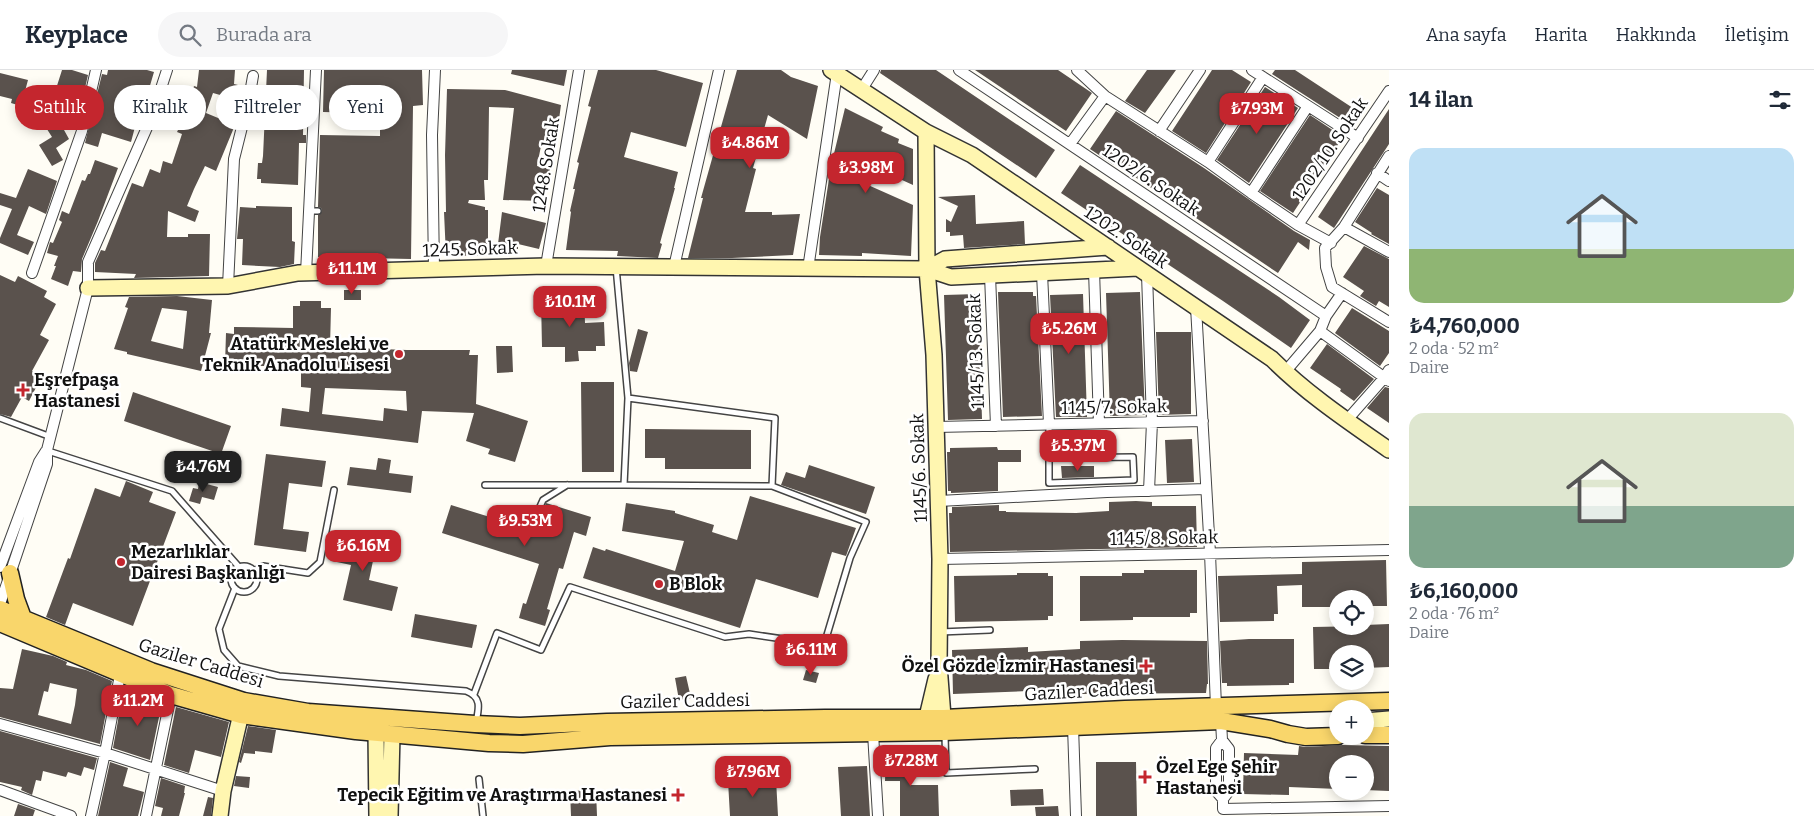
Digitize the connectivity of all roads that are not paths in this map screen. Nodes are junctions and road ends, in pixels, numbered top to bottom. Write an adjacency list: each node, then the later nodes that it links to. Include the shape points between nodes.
1 (96, 70): 43 (street, via 82,131)
2 (167, 70): 46 (street, via 152,116 88,262)
3 (316, 70): 41 (street, via 314,211)
4 (435, 70): 36 (street, via 432,135)
5 (579, 70): 33 (street, 1248. Sokak)
6 (719, 70): 35 (street)
7 (874, 70): 15 (street)
8 (959, 70): 22 (street, 1202/6. Sokak)
9 (1077, 70): 17 (street)
10 (1200, 70): 19 (street)
11 (1252, 70): 14 (street)
12 (834, 72): 15 (street, 1202. Sokak); 37 (street)
13 (253, 76): 45 (street, via 234,159)
14 (1263, 77): 18 (street); 24 (street)
15 (862, 89): 20 (street, 1202. Sokak)
16 (1389, 91): 21 (street, 1202/10. Sokak)
17 (1105, 96): 19 (street); 22 (street)
18 (1308, 106): 21 (street); 27 (street)
19 (1159, 131): 24 (street)
20 (926, 132): 31 (street, 1202. Sokak, via 972,155); 38 (street, 1145/6. Sokak)
21 (1358, 138): 28 (street, 1202/10. Sokak)
22 (1070, 144): 49 (street, 1202/6. Sokak)
23 (1389, 156): 25 (street)
24 (1208, 162): 27 (street)
25 (1377, 173): 26 (street); 29 (street)
26 (1389, 180)
27 (1251, 193): 28 (street)
28 (1298, 225): 30 (street)
29 (1344, 227): 30 (street); 32 (street)
30 (1331, 243): 47 (street, via 1325,248 1326,267 1332,287)
31 (1108, 247): 38 (street, via 945,259); 40 (street, 1202. Sokak)
32 (1389, 252)
33 (546, 266): 34 (street, 1245. Sokak); 36 (street, 1245. Sokak)
34 (616, 267): 35 (street, 1245. Sokak); 54 (lane)
35 (674, 267): 37 (street, 1245. Sokak)
36 (434, 269): 41 (street, 1245. Sokak)
37 (808, 269): 38 (street, 1245. Sokak)
38 (927, 269): 44 (street, via 951,278); 62 (street, 1145/6. Sokak)
39 (1094, 270): 40 (street); 42 (street); 59 (street)
40 (1142, 271): 48 (street, 1202. Sokak); 58 (street)
41 (306, 273): 45 (street, 1245. Sokak)
42 (1042, 273): 44 (street); 60 (street)
43 (32, 274)
44 (990, 276): 61 (street, 1145/13. Sokak)
45 (228, 286): 46 (street, 1245. Sokak)
46 (88, 288): 63 (street)
47 (1342, 293): 49 (street); 50 (street)
48 (1196, 307): 52 (street, 1202. Sokak, via 1272,359); 57 (street)
49 (1326, 316): 51 (street)
50 (1389, 322)
51 (1320, 331): 52 (street); 53 (street)
52 (1285, 372): 56 (street, 1202. Sokak)
53 (1387, 377): 56 (street)
54 (628, 398): 69 (lane); 70 (lane, via 775,418)
55 (0, 418): 63 (lane)
56 (1346, 420): 65 (street, 1202. Sokak)
57 (1203, 421): 58 (street, 1145/7. Sokak); 71 (street)
58 (1152, 422): 59 (street, 1145/7. Sokak); 73 (street)
59 (1099, 423): 60 (street, 1145/7. Sokak)
60 (1049, 424): 61 (street, 1145/7. Sokak); 66 (lane)
61 (996, 426): 62 (street, 1145/7. Sokak)
62 (936, 427): 74 (street, 1145/6. Sokak)
63 (52, 437): 64 (street)
64 (47, 450): 79 (lane, via 172,492); 80 (street, via 46,464)
65 (1389, 450)
66 (1049, 458): 66 (lane, via 1133,457 1134,480 1049,483)
67 (485, 485): 68 (lane)
68 (568, 485): 69 (lane); 75 (lane, via 543,500)
69 (624, 485): 70 (lane)
70 (772, 486): 92 (lane, via 866,522 850,558 824,645 749,634 725,637 570,587 542,650 497,633)
71 (1206, 489): 73 (street); 77 (street)
72 (334, 490): 81 (lane, via 320,562 308,573 263,566)
73 (1149, 491): 74 (street)
74 (939, 501): 78 (street, 1145/6. Sokak)
75 (534, 520)
76 (1389, 550): 77 (street, 1145/8. Sokak)
77 (1210, 553): 78 (street, 1145/8. Sokak); 95 (street)
78 (940, 560): 88 (street, 1145/6. Sokak)
79 (239, 567): 81 (lane, via 247,566); 82 (lane, via 231,576)
80 (5, 570): 83 (street); 85 (main road)
81 (254, 570): 82 (lane, via 257,578 252,589 243,592)
82 (235, 588): 92 (lane, via 219,630 224,650 238,666 279,676)
83 (0, 604)
84 (0, 609): 85 (main road, Gaziler Caddesi)
85 (22, 618): 94 (main road, Gaziler Caddesi)
86 (0, 623): 90 (main road, Gaziler Caddesi)
87 (990, 630): 88 (lane)
88 (939, 632): 89 (street, 1145/6. Sokak)
89 (939, 666): 96 (street, 1145/6. Sokak); 101 (street, 1145/6. Sokak)
90 (120, 674): 91 (main road, Gaziler Caddesi); 109 (street)
91 (171, 694): 94 (main road, Gaziler Caddesi); 110 (street)
92 (474, 694): 100 (lane, via 478,706)
93 (1389, 701): 95 (main road, Gaziler Caddesi)
94 (242, 708): 104 (main road, Gaziler Caddesi); 114 (street)
95 (1219, 714): 101 (main road, Gaziler Caddesi, via 1125,709); 103 (main road, Gaziler Caddesi); 108 (main road, Gaziler Caddesi, via 1288,734); 115 (street, via 1222,740 1216,748 1216,791 1223,799 1223,809)
96 (927, 718): 101 (main road, Gaziler Caddesi); 102 (main road, Gaziler Caddesi)
97 (1389, 719): 98 (street)
98 (1374, 720)
99 (0, 724): 109 (street)
100 (475, 724): 102 (main road, Gaziler Caddesi); 104 (main road, Gaziler Caddesi)
101 (944, 725): 103 (main road, Gaziler Caddesi); 105 (main road, Gaziler Caddesi); 111 (lane, via 946,773)
102 (503, 726): 104 (main road, via 482,731)
103 (1073, 726): 124 (street)
104 (382, 727): 105 (main road, Gaziler Caddesi, via 522,744 610,737); 120 (street); 121 (street)
105 (873, 733): 123 (street)
106 (1374, 735): 107 (main road)
107 (1389, 735)
108 (1329, 736)
109 (105, 752): 110 (street); 117 (street)
110 (156, 768): 114 (street); 118 (street)
111 (1035, 769)
112 (479, 779): 122 (lane)
113 (0, 790): 116 (street)
114 (223, 791): 119 (street)
115 (1389, 806)
116 (71, 816)
117 (91, 816)
118 (146, 816)
119 (220, 816)
120 (377, 816)
121 (390, 816)
122 (483, 816)
123 (878, 816)
124 (1076, 816)

